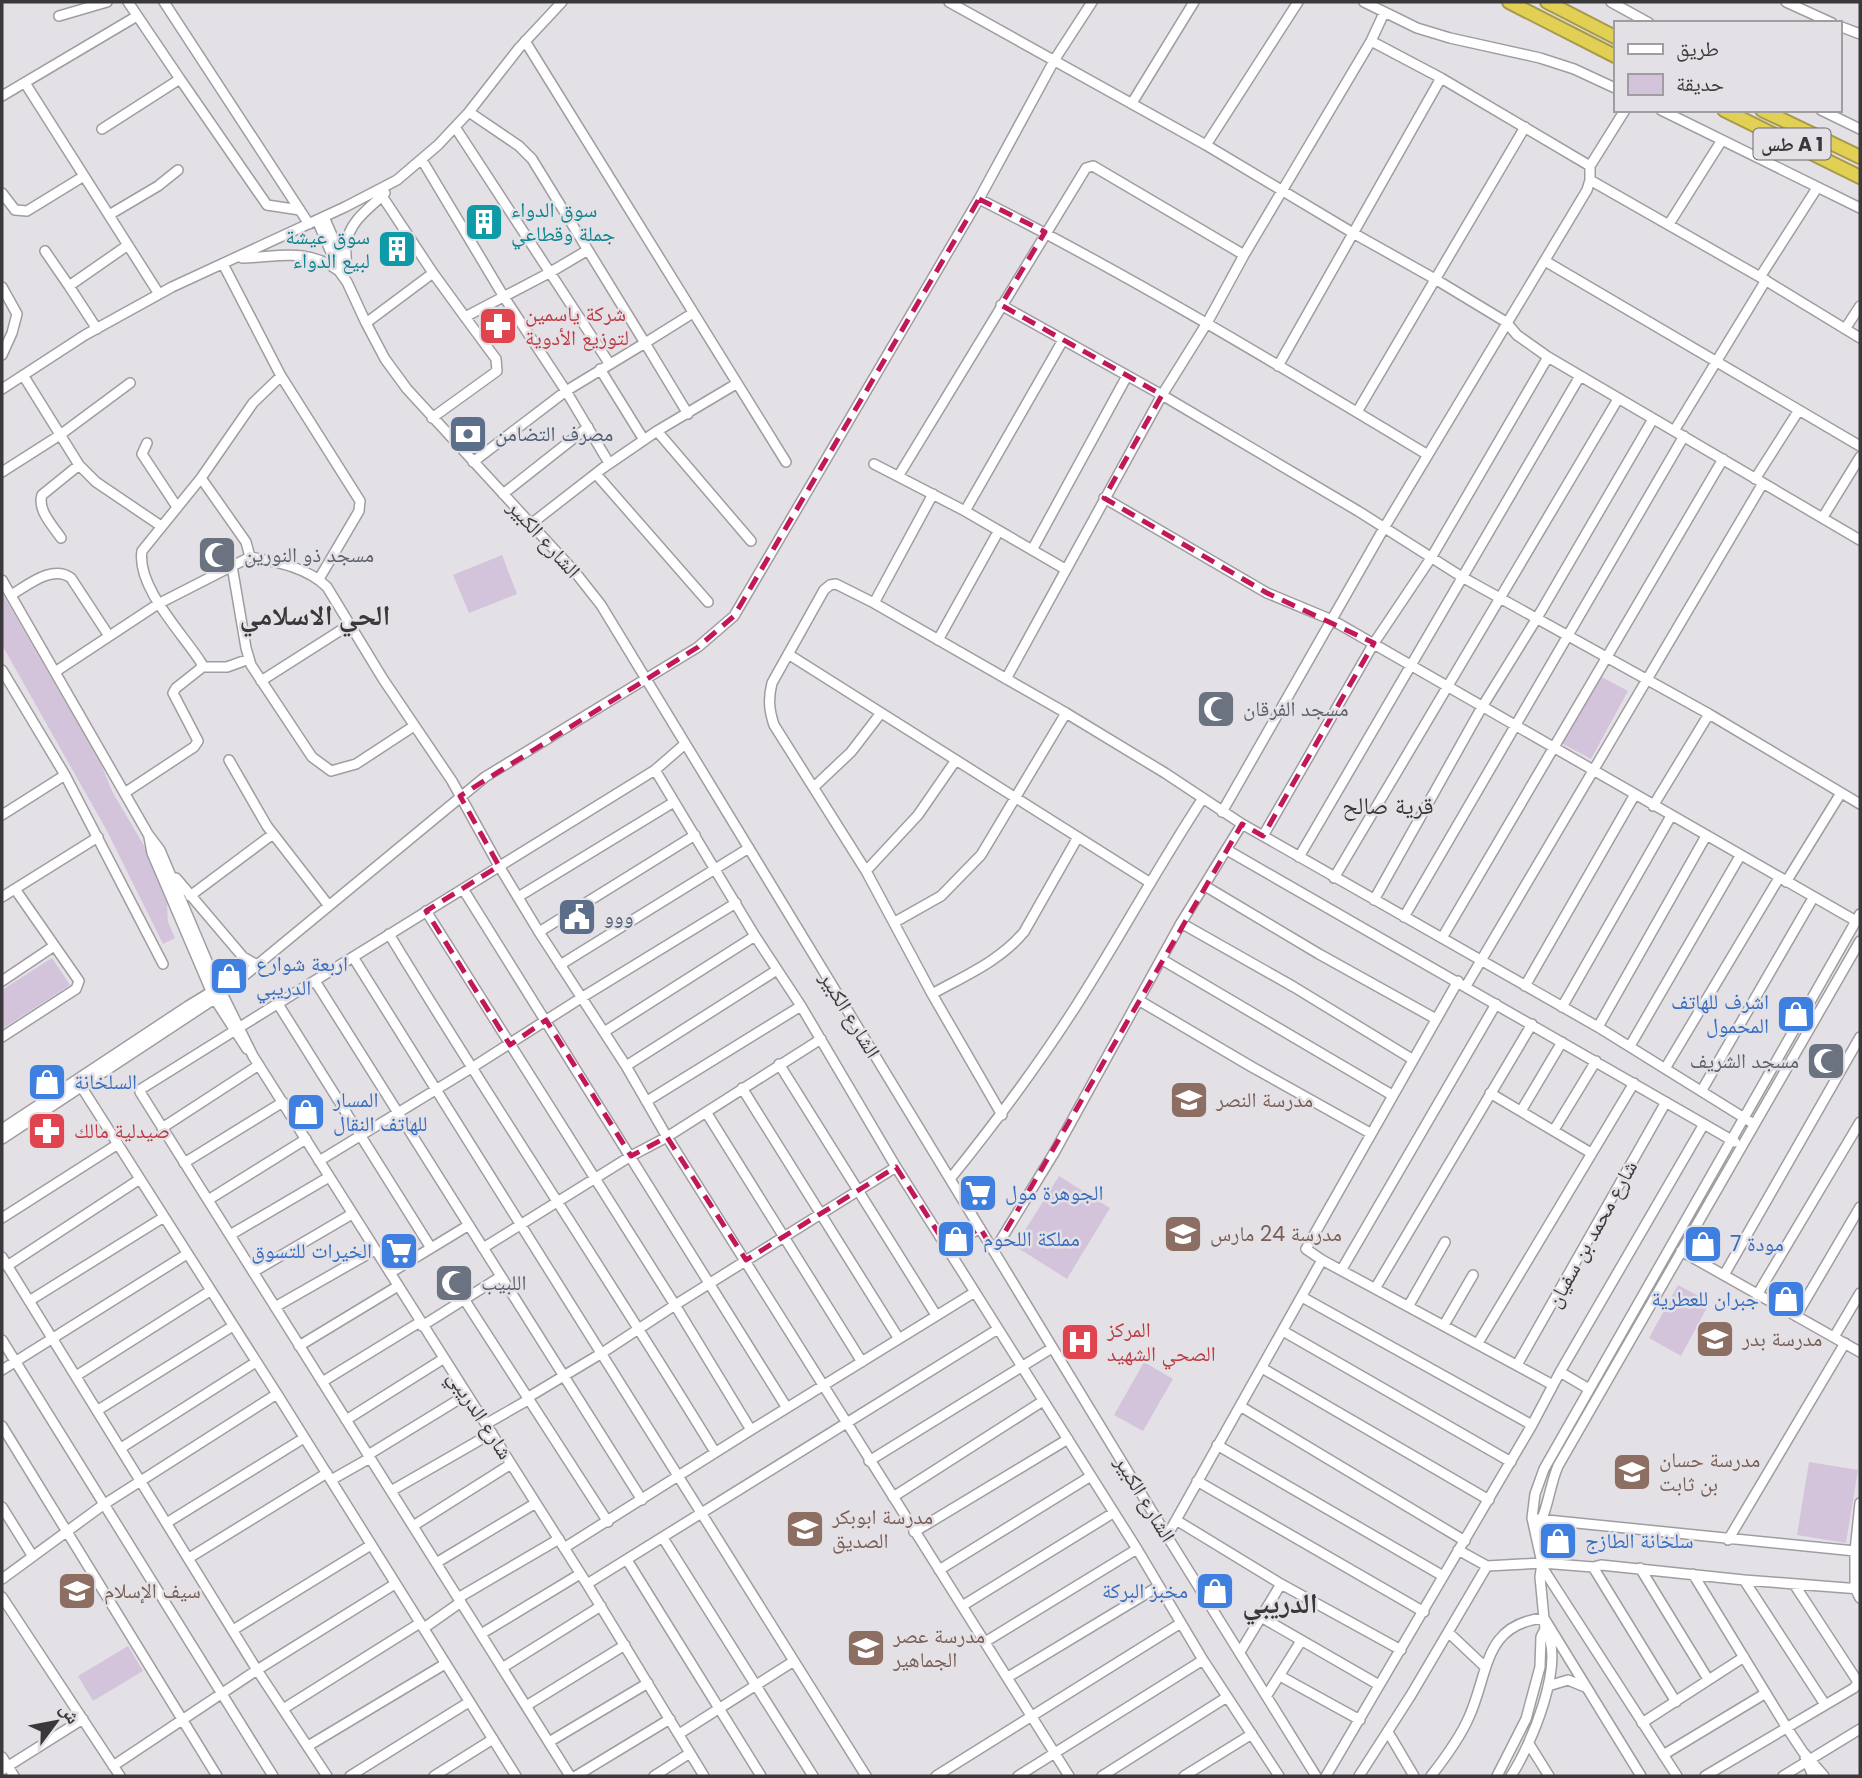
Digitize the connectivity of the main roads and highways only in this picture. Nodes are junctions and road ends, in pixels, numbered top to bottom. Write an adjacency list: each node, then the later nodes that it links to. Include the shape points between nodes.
1 (1509, 2): 4 (highway)
2 (1547, 2): 3 (highway)
3 (1614, 36)
4 (1614, 55)
5 (1728, 112): 8 (highway, طس A 1)
6 (1766, 112): 7 (highway, طس A 1)
7 (1860, 157)
8 (1860, 177)

